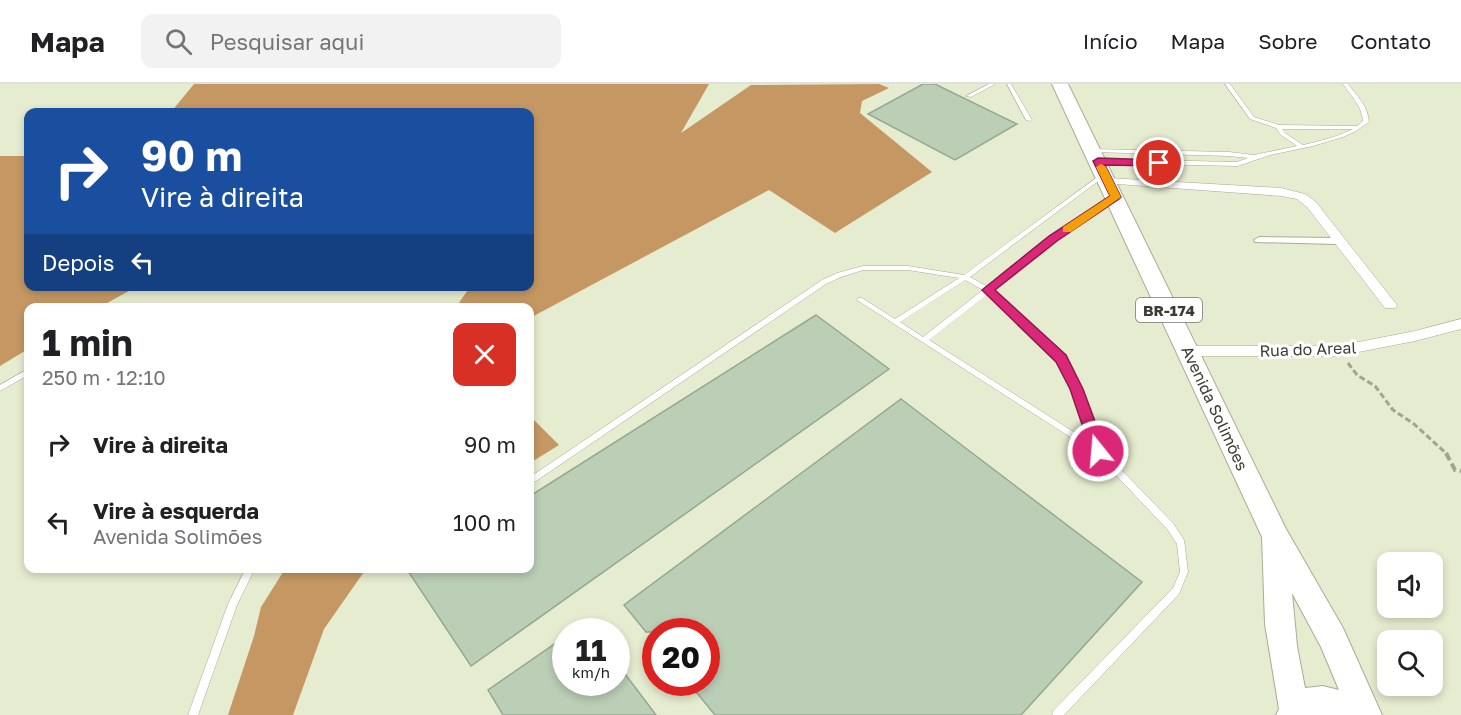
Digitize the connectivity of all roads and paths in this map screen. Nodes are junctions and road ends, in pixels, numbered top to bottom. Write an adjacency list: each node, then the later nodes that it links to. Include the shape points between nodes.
1 (993, 84): 6 (lane)
2 (1009, 84): 7 (lane)
3 (1060, 84): 14 (main road, Avenida Solimões / BR-174)
4 (1227, 84): 8 (lane, via 1252,118)
5 (1345, 84): 10 (lane, via 1366,116)
6 (969, 96)
7 (1029, 120)
8 (1278, 127): 9 (lane); 12 (lane)
9 (1315, 127): 10 (lane); 11 (lane, via 1327,131)
10 (1360, 128): 11 (lane)
11 (1330, 139): 12 (lane)
12 (1301, 146): 13 (lane)
13 (1254, 157): 14 (lane, via 1228,154); 14 (lane, via 1238,164)
14 (1104, 173): 16 (street, via 1301,196); 17 (lane); 18 (lane, via 1053,239); 24 (main road, Avenida Solimões / BR-174)
15 (1259, 240): 16 (street)
16 (1337, 241): 20 (street)
17 (964, 277): 18 (lane); 21 (lane); 30 (lane, via 884,267 863,268 824,282)
18 (988, 290): 23 (lane); 28 (lane, via 1062,359 1077,389)
19 (860, 300): 21 (lane)
20 (1390, 305)
21 (895, 322): 23 (lane)
22 (1461, 324): 25 (street, Rua do Areal)
23 (924, 340): 28 (lane)
24 (1188, 351): 25 (street, Rua do Areal); 31 (main road, Avenida Solimões / BR-174)
25 (1338, 351): 29 (path, via 1357,375 1375,386 1393,410 1414,424 1448,455 1455,470)
26 (24, 374): 27 (lane)
27 (0, 388)
28 (1098, 451): 35 (lane, via 1170,526 1181,543 1184,572 1176,591)
29 (1461, 471)
30 (534, 478)
31 (1276, 537): 33 (main road, Avenida Solimões / BR-174, via 1279,637); 37 (main road, Avenida Solimões / BR-174, via 1332,638)
32 (248, 573): 34 (lane, via 233,604)
33 (1293, 713): 36 (main road, BR-174, via 1308,702 1327,702)
34 (193, 715)
35 (1057, 715)
36 (1356, 715)
37 (1366, 715)

